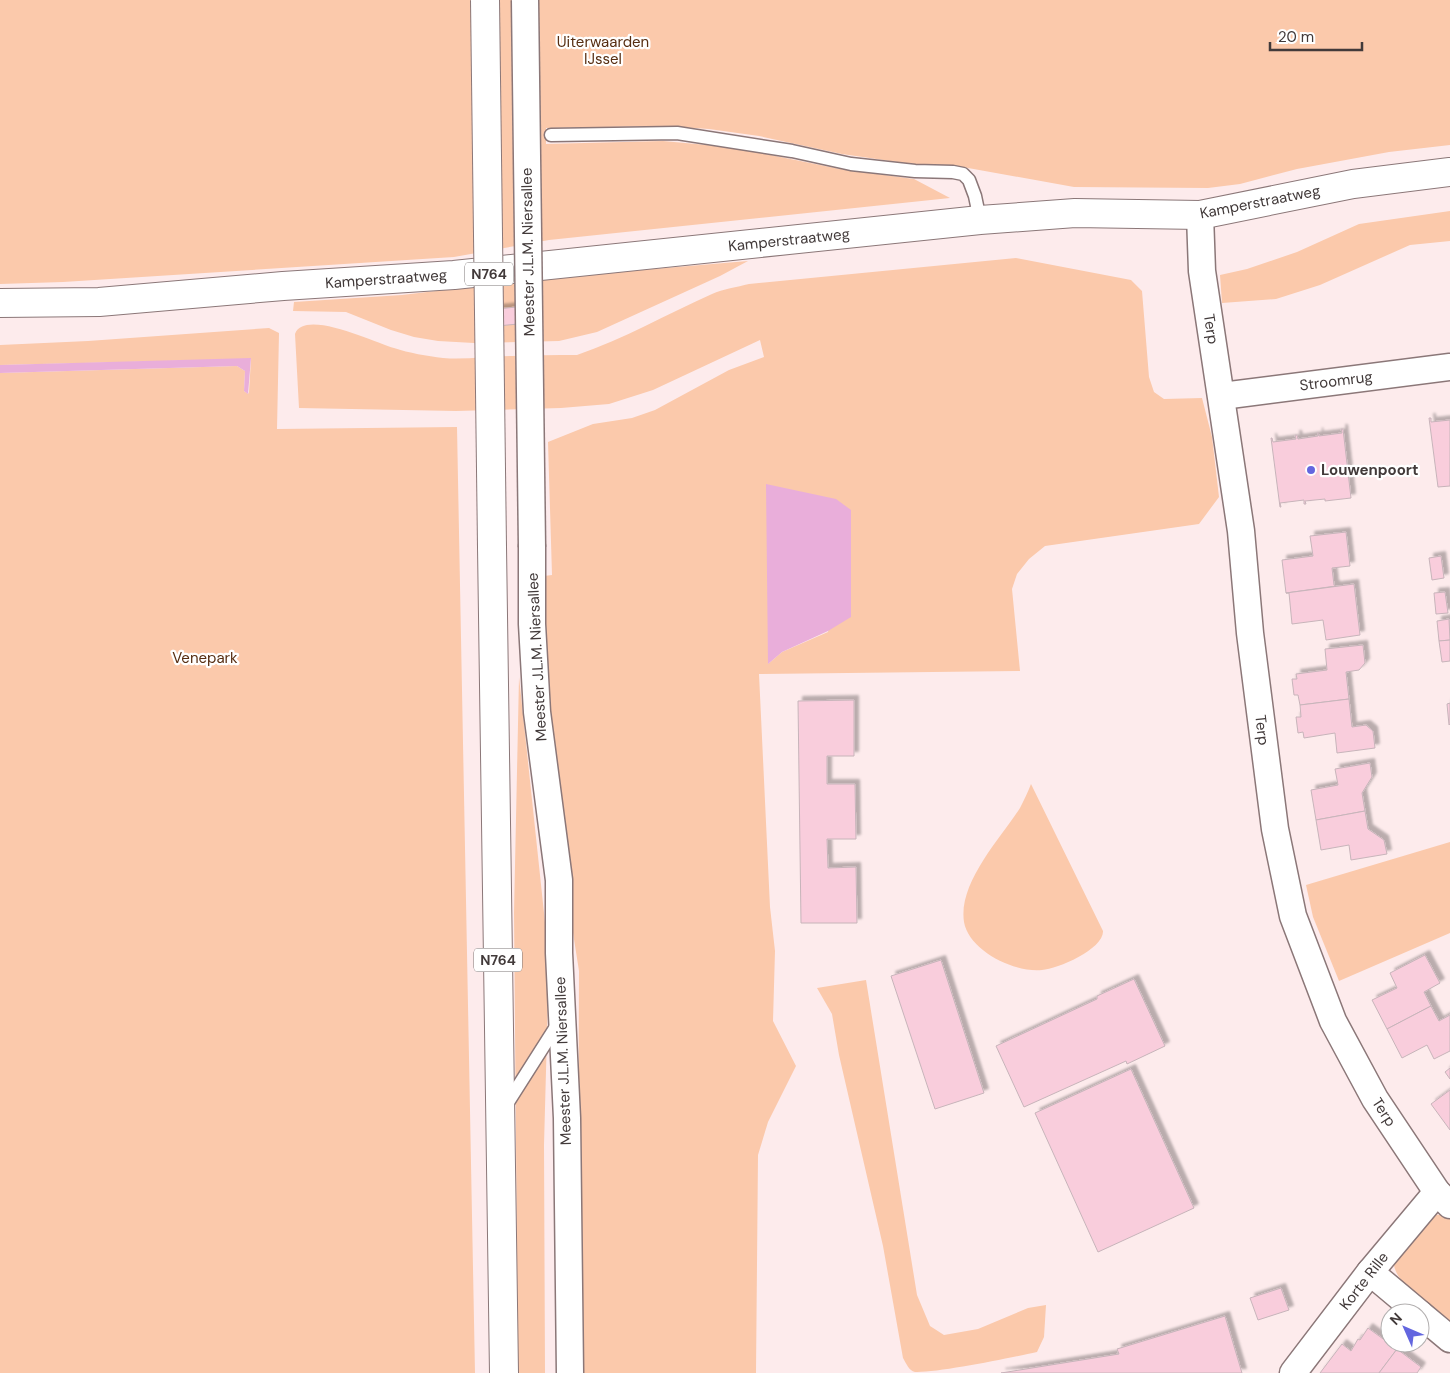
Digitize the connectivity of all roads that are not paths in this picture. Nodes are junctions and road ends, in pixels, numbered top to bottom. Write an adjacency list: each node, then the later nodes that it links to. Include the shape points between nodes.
1 (485, 0): 11 (main road, N764, bridge)
2 (525, 0): 10 (street, Meester J.L.M. Niersallee, bridge, via 532,624 537,712 559,880)
3 (552, 135): 6 (lane, via 677,133 851,164 954,172 969,180 976,196)
4 (1450, 172): 5 (main road, Kamperstraatweg, via 1353,184)
5 (1200, 215): 6 (main road, Kamperstraatweg, via 1075,213); 9 (street, Terp, via 1202,271)
6 (980, 220): 7 (main road, Kamperstraatweg, via 454,275 98,302)
7 (0, 303)
8 (1450, 367): 9 (street, Stroomrug)
9 (1222, 396): 12 (street, Terp, via 1275,829 1293,916 1333,1021 1375,1099)
10 (562, 1017): 11 (lane); 18 (street, Meester J.L.M. Niersallee)
11 (500, 1115): 17 (main road, N764)
12 (1444, 1199): 13 (street, Korte Rille)
13 (1370, 1272): 14 (street); 19 (street, Korte Rille)
14 (1408, 1303)
15 (1430, 1322): 16 (street)
16 (1450, 1339)
17 (504, 1373)
18 (570, 1373)
19 (1293, 1373)

